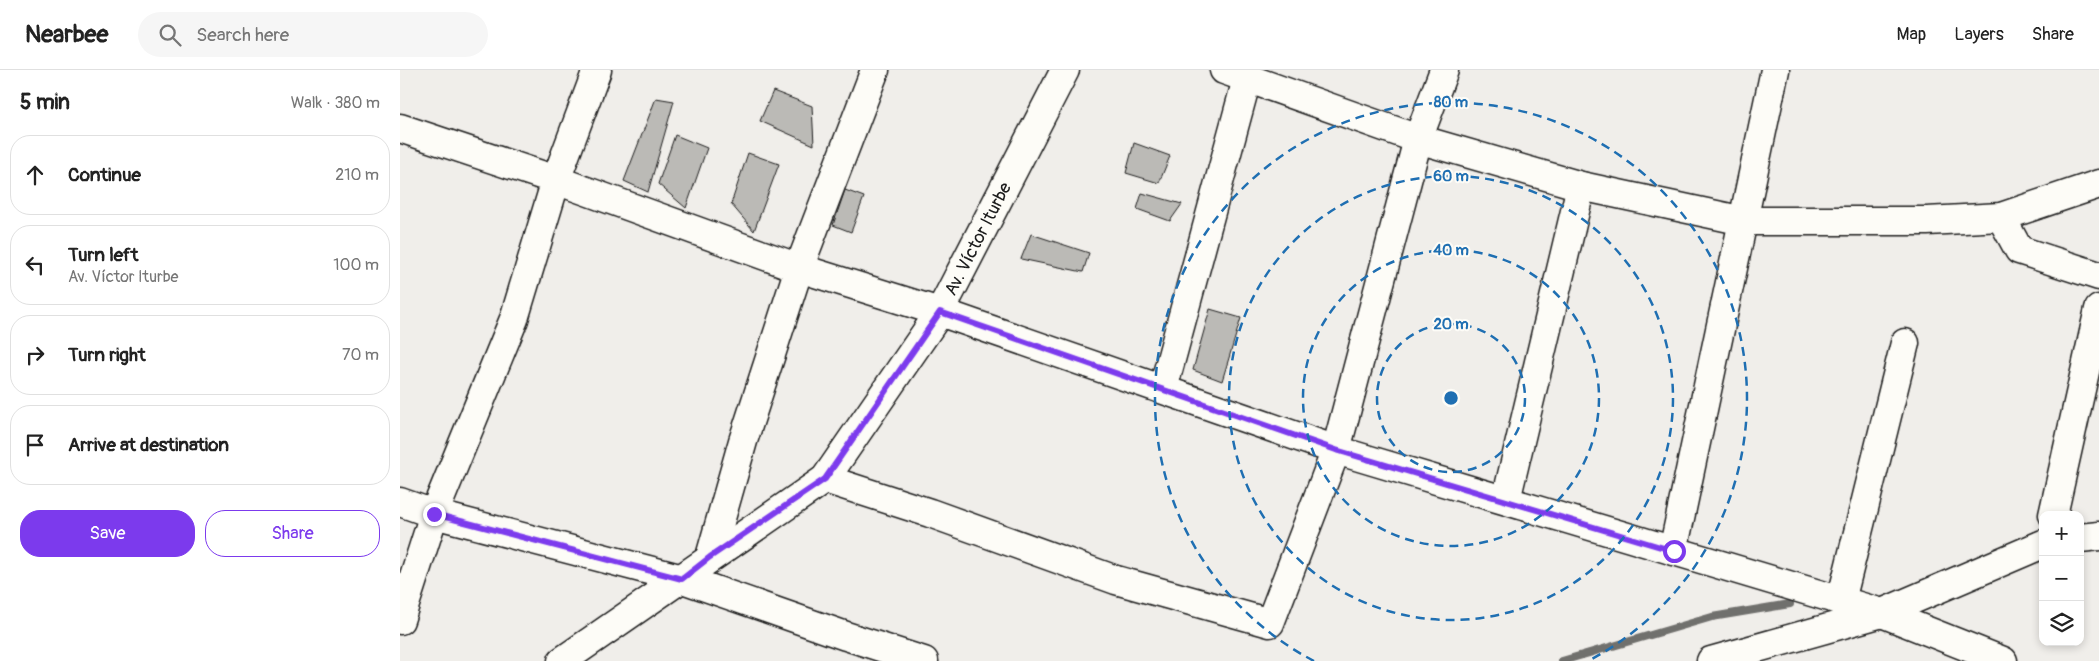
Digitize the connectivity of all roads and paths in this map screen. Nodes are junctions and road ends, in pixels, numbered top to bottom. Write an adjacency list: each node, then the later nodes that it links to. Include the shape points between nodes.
1 (596, 70): 9 (street)
2 (875, 70): 14 (street)
3 (1065, 70): 17 (street, Av. Víctor Iturbe)
4 (1444, 70): 8 (street)
5 (1776, 70): 13 (street)
6 (1235, 74): 8 (street); 19 (street)
7 (400, 128): 9 (street)
8 (1418, 139): 11 (street); 20 (street)
9 (556, 180): 14 (street); 25 (street, via 514,319)
10 (2099, 184): 12 (street)
11 (1581, 186): 13 (street); 22 (street)
12 (2000, 217): 13 (street, via 1927,221); 15 (street, via 2019,250)
13 (1744, 221): 29 (street)
14 (799, 268): 17 (street); 30 (street, via 743,441)
15 (2099, 276)
16 (2099, 309): 24 (street)
17 (940, 312): 19 (street); 21 (street, Av. Víctor Iturbe)
18 (1905, 343): 32 (street)
19 (1163, 389): 20 (street)
20 (1336, 450): 21 (street, via 1270,623 1116,580); 22 (street)
21 (825, 479): 30 (street, Av. Víctor Iturbe)
22 (1506, 500): 29 (street)
23 (400, 502): 25 (street)
24 (2054, 511)
25 (434, 514): 31 (street); 34 (street)
26 (2099, 536): 27 (street)
27 (2084, 538)
28 (2039, 546): 33 (street)
29 (1674, 551): 32 (street)
30 (710, 557): 31 (street, Av. Víctor Iturbe)
31 (682, 579): 35 (street, Av. Víctor Iturbe); 36 (street)
32 (1841, 601): 33 (street)
33 (1882, 613): 37 (street); 38 (street)
34 (400, 620)
35 (562, 661)
36 (924, 661)
37 (1711, 661)
38 (2003, 661)

